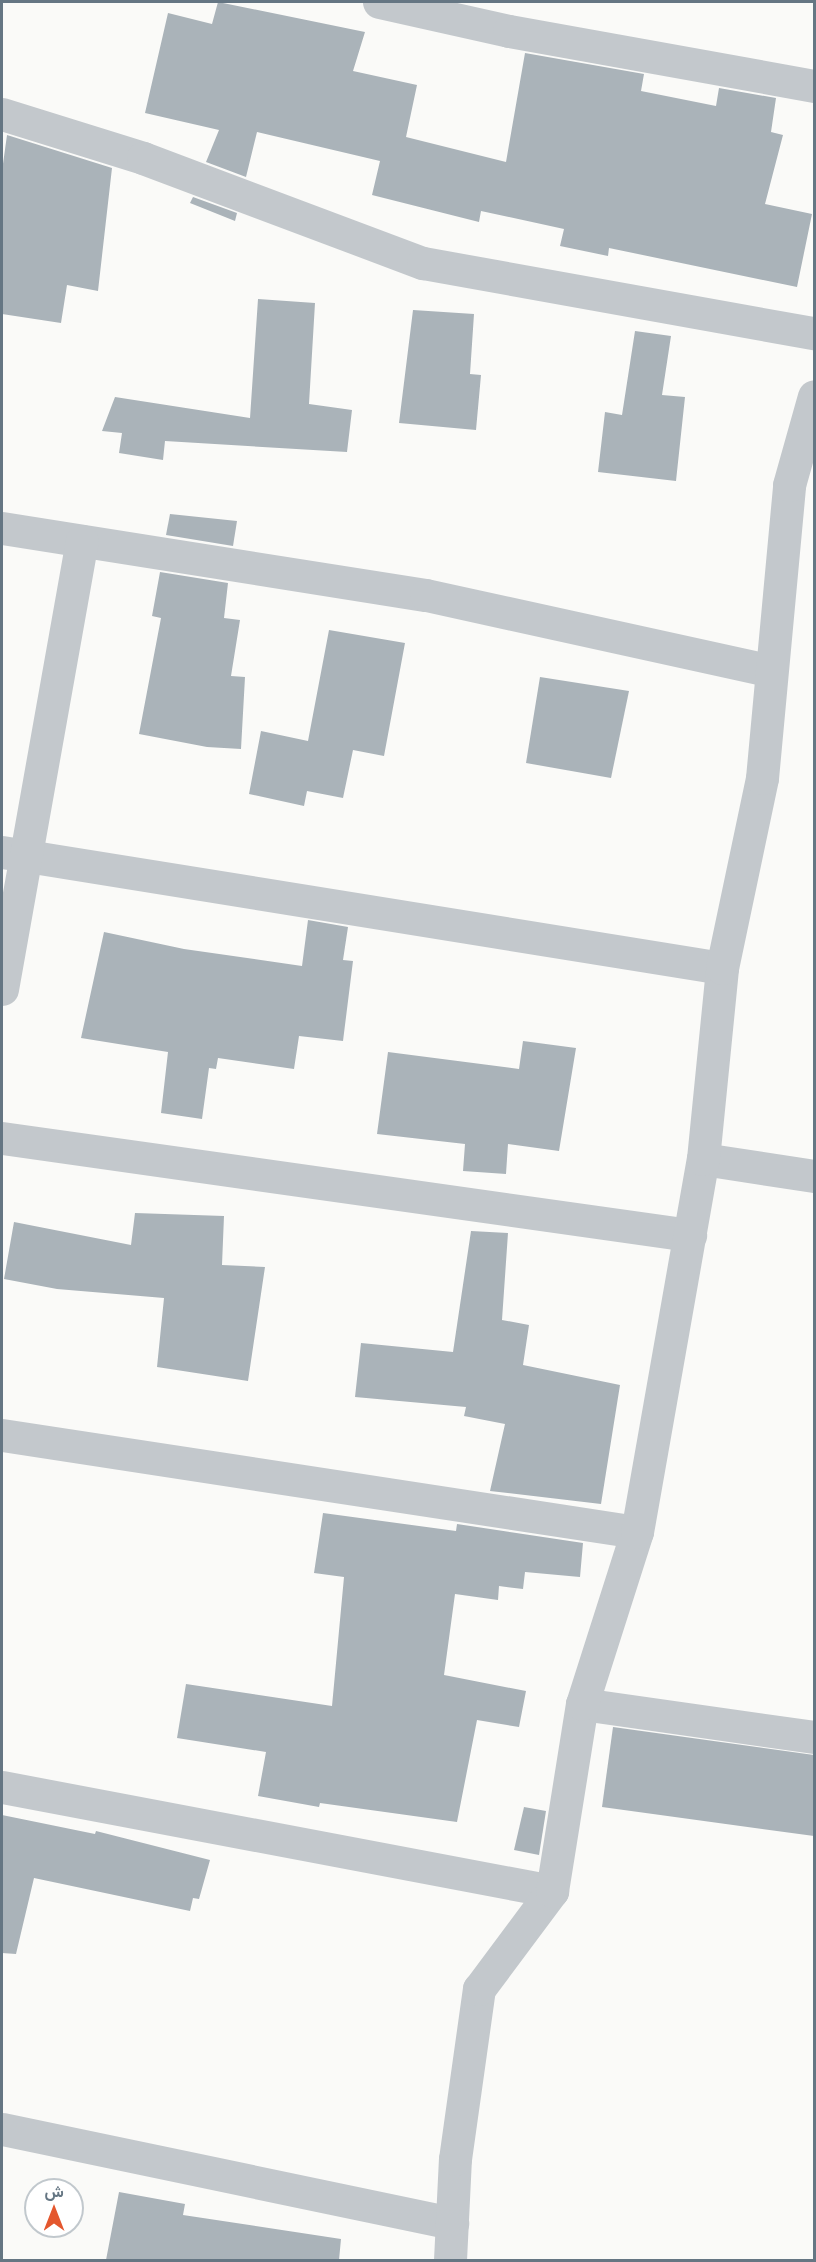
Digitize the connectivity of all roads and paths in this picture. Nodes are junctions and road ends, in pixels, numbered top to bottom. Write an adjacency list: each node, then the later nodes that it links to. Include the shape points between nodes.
1 (379, 2): 2 (street, via 509,31)
2 (814, 86)
3 (2, 114): 4 (street, via 143,158 423,262)
4 (814, 333)
5 (814, 396): 8 (street, via 789,485)
6 (2, 528): 7 (street)
7 (82, 541): 8 (street, via 426,595); 9 (street)
8 (771, 670): 10 (street, via 762,778)
9 (14, 854): 10 (street); 11 (street)
10 (722, 968): 13 (street)
11 (2, 989)
12 (2, 1138): 15 (street)
13 (703, 1159): 14 (street); 15 (street)
14 (814, 1176)
15 (690, 1235): 17 (street)
16 (2, 1435): 17 (street)
17 (637, 1532): 18 (street)
18 (582, 1704): 19 (street); 21 (street)
19 (814, 1737)
20 (2, 1787): 21 (street)
21 (552, 1891): 23 (street, via 479,1989 455,2159)
22 (2, 2129): 23 (street)
23 (452, 2223): 24 (street)
24 (450, 2260)

